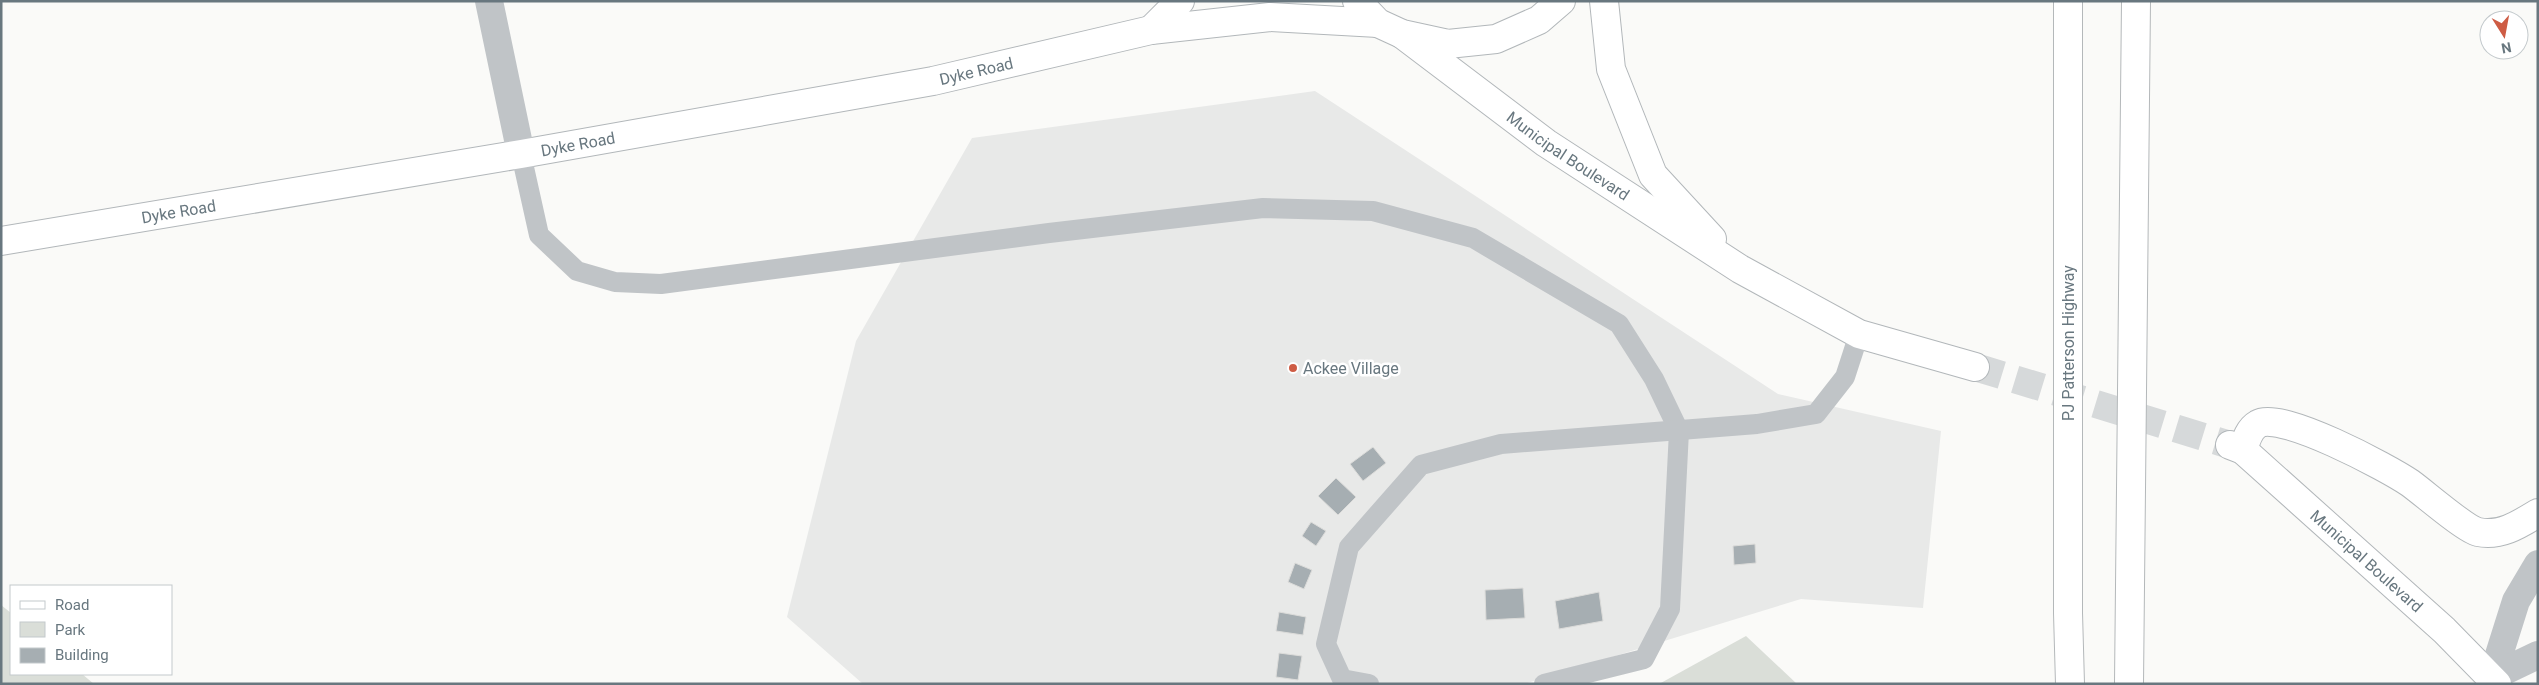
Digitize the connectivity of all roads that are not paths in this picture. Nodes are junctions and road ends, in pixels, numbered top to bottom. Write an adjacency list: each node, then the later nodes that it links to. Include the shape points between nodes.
1 (489, 1): 10 (street)
2 (1180, 1): 9 (main road)
3 (1356, 1): 8 (main road, Municipal Boulevard)
4 (1561, 1): 8 (main road, Dyke Road, via 1539,20 1496,39 1448,44)
5 (1604, 1): 12 (main road, Municipal Boulevard, via 1611,69 1653,175)
6 (2068, 1): 22 (main road, PJ Patterson Highway)
7 (2136, 1): 23 (main road)
8 (1390, 29): 9 (main road, Dyke Road, via 1270,17); 12 (main road, Municipal Boulevard, via 1546,143)
9 (1151, 30): 10 (main road, Dyke Road, via 933,81)
10 (521, 154): 11 (main road, Dyke Road); 15 (lane, via 539,234 577,271 615,282 661,284 1263,208 1373,211 1472,238 1619,324 1654,379)
11 (1, 241)
12 (1740, 269): 13 (main road, Municipal Boulevard)
13 (1859, 334): 14 (main road, Municipal Boulevard); 15 (lane, via 1845,377 1816,414 1757,424)
14 (1975, 367)
15 (1679, 431): 20 (lane, via 1501,444 1421,465 1349,548 1326,644 1342,679); 21 (lane, via 1670,609 1644,659)
16 (2538, 513): 19 (main road, Municipal Boulevard, via 2499,532 2476,531 2409,482 2366,457 2286,423 2258,423 2236,447 2444,630)
17 (2538, 564): 19 (street, via 2516,601)
18 (2538, 655): 19 (street)
19 (2494, 680)
20 (1369, 684)
21 (1544, 684)
22 (2070, 684)
23 (2129, 684)

